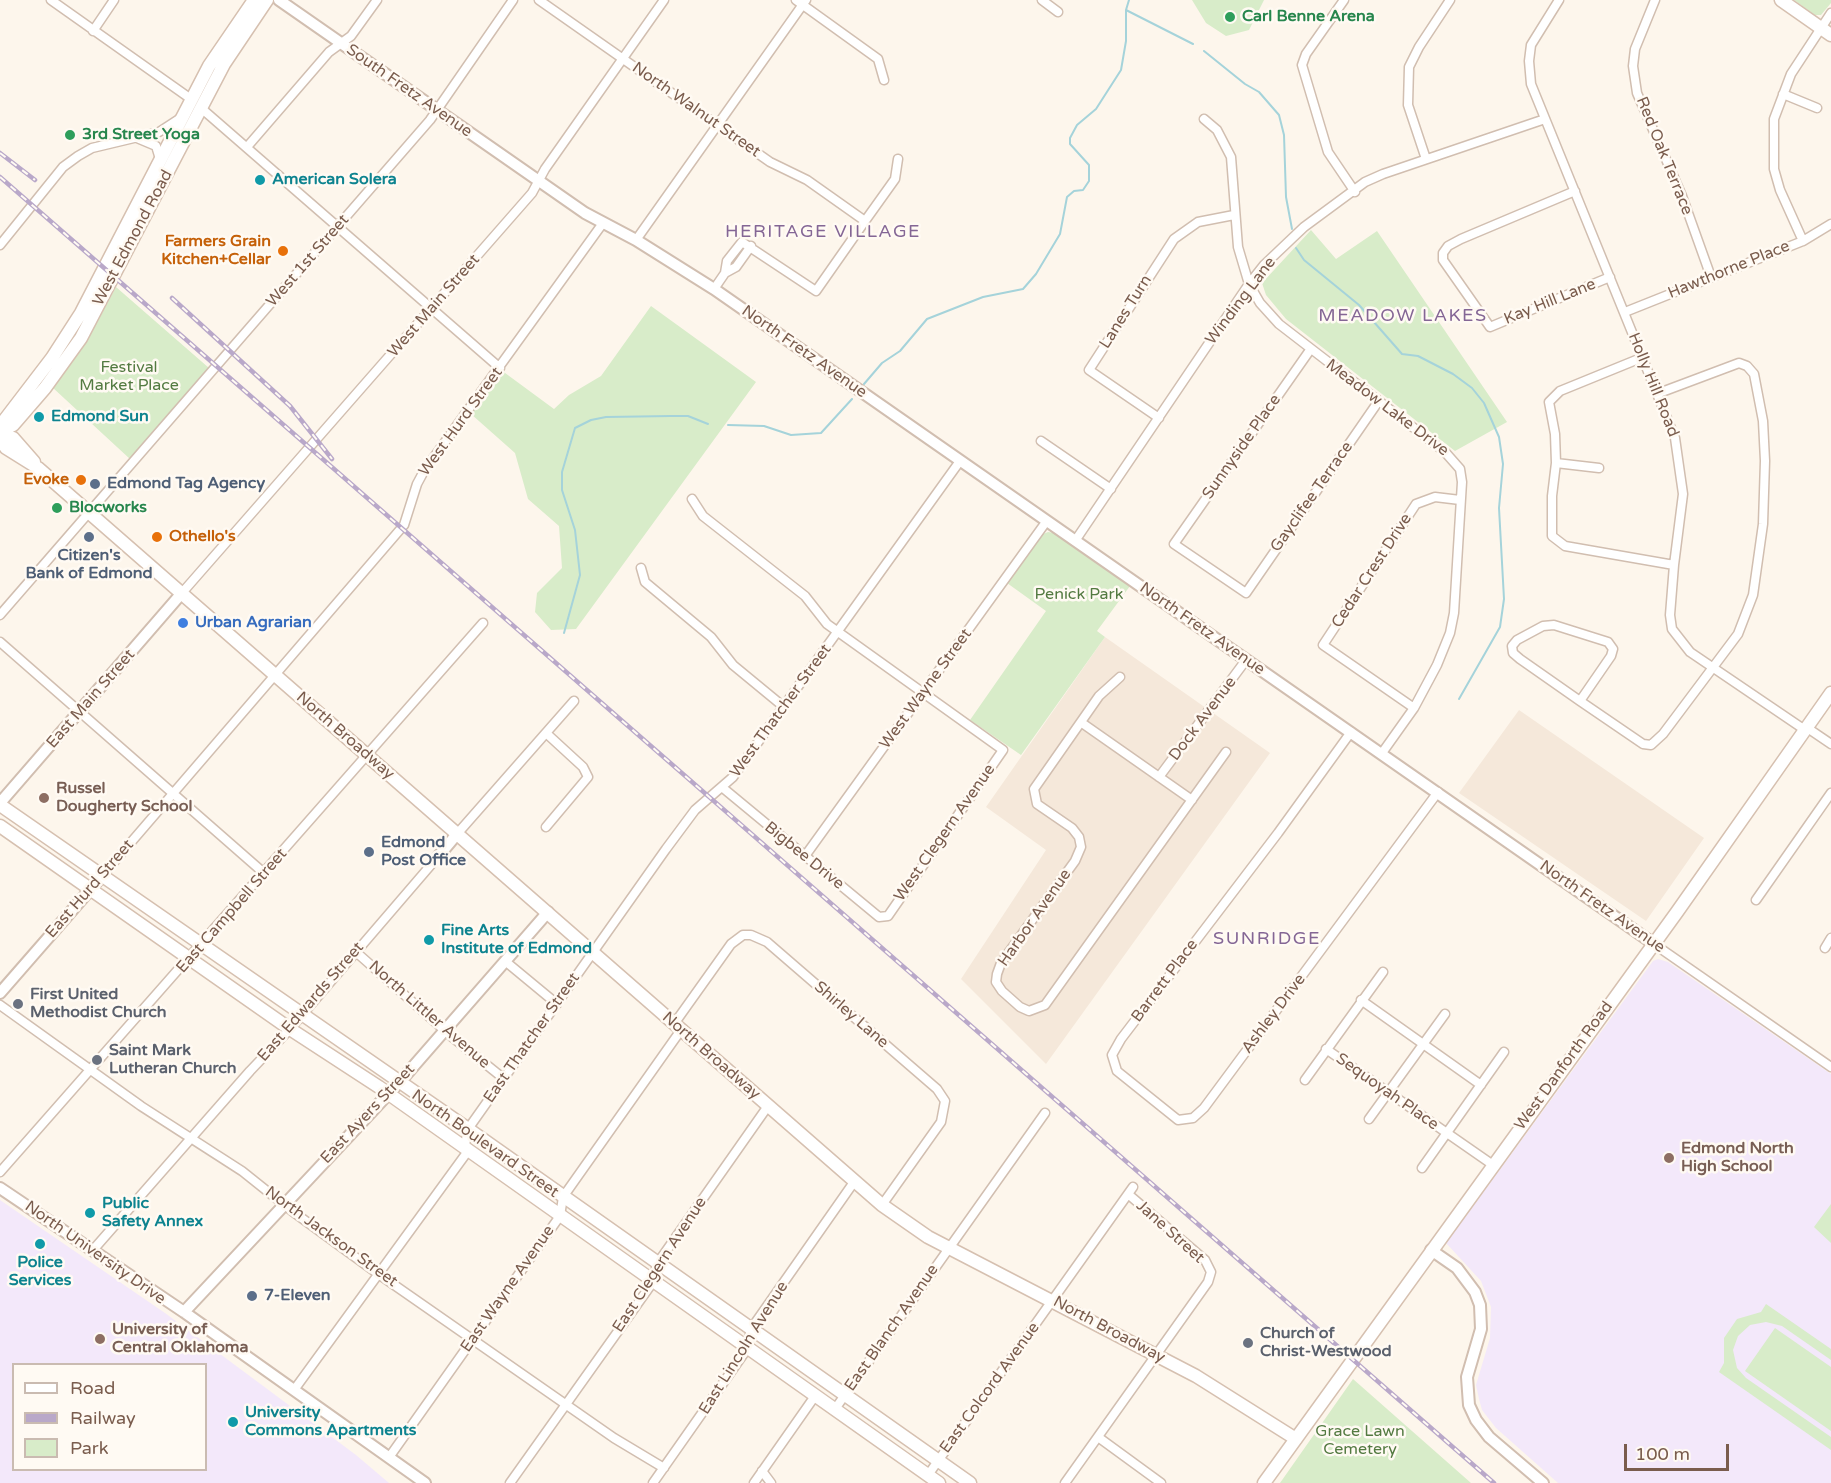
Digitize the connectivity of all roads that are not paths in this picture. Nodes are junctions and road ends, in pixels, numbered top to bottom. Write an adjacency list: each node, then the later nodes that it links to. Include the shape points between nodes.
1 (51, 0): 20 (street)
2 (114, 0): 20 (street)
3 (254, 0): 26 (main road, West Edmond Road)
4 (267, 0): 27 (main road, West Edmond Road, via 224,64)
5 (279, 0): 22 (street, South Fretz Avenue)
6 (377, 0): 22 (street, via 351,36)
7 (513, 0): 29 (street, West 1st Street)
8 (539, 0): 23 (street, North Walnut Street)
9 (664, 0): 23 (street, West Main Street)
10 (1042, 0): 17 (street)
11 (1344, 0): 41 (street, via 1302,65 1328,152)
12 (1450, 0): 38 (street, via 1409,67 1408,105)
13 (1559, 0): 32 (street, Holly Hill Road, via 1536,35 1529,62 1531,84)
14 (1655, 0): 51 (street, Red Oak Terrace, via 1635,49 1633,66 1638,93)
15 (1781, 0): 19 (main road)
16 (802, 2): 24 (street, via 878,59); 33 (street)
17 (1058, 12)
18 (1831, 13): 19 (street)
19 (1820, 28): 21 (main road); 25 (street)
20 (93, 31): 26 (street)
21 (1831, 35)
22 (341, 43): 29 (street, South Fretz Avenue); 35 (street)
23 (623, 58): 33 (street, North Walnut Street); 39 (street, West Main Street)
24 (884, 80)
25 (1783, 94): 28 (street); 48 (street, via 1773,119 1773,169)
26 (191, 99): 30 (main road, West Edmond Road)
27 (201, 108): 35 (street); 63 (main road, West Edmond Road, via 81,338 19,418)
28 (1817, 108)
29 (436, 110): 39 (street, South Fretz Avenue); 46 (street, West 1st Street)
30 (184, 112): 34 (street, via 169,127); 36 (main road, West Edmond Road)
31 (1204, 119): 42 (street, Meadow Lake Drive, via 1217,130 1231,157)
32 (1545, 119): 38 (street, Winding Lane); 40 (street, Holly Hill Road)
33 (717, 124): 43 (street, North Walnut Street); 47 (street)
34 (134, 138): 36 (street, via 156,146); 49 (street, via 92,148 63,167)
35 (247, 147): 46 (street)
36 (160, 159): 62 (main road, West Edmond Road, via 81,314)
37 (898, 159): 43 (street, via 896,179)
38 (1426, 159): 41 (street, Winding Lane, via 1365,182)
39 (538, 182): 44 (street, North Fretz Avenue); 54 (street, West Main Street)
40 (1575, 191): 50 (street, Holly Hill Road); 50 (street, Kay Hill Lane, via 1461,239 1448,246 1443,260 1490,327)
41 (1355, 192): 52 (street, Winding Lane, via 1304,227)
42 (1234, 215): 52 (street, Meadow Lake Drive); 61 (street, Lanes Turn, via 1198,222 1174,239 1089,370)
43 (865, 221): 53 (street, via 816,291 751,246)
44 (603, 223): 47 (street, North Fretz Avenue); 58 (street, West Hurd Street)
45 (1831, 224): 48 (street, Hawthorne Place)
46 (339, 226): 54 (street); 73 (street, West 1st Street)
47 (636, 240): 53 (street, North Fretz Avenue)
48 (1803, 241): 51 (street, Hawthorne Place)
49 (0, 245)
50 (1610, 277): 55 (street, Holly Hill Road)
51 (1711, 277): 55 (street, Hawthorne Place)
52 (1249, 285): 56 (street, Meadow Lake Drive, via 1279,324); 61 (street, Winding Lane)
53 (714, 289): 66 (street, North Fretz Avenue)
54 (432, 308): 58 (street); 79 (street, West Main Street)
55 (1625, 312): 57 (street, Holly Hill Road)
56 (1310, 350): 60 (street, Meadow Lake Drive); 78 (street, Sunnyside Place, via 1174,544)
57 (1641, 358): 59 (street, Holly Hill Road); 67 (street, via 1553,396 1549,410)
58 (500, 368): 86 (street, West Hurd Street, via 424,471 404,525)
59 (1659, 393): 76 (street, Holly Hill Road, via 1675,438 1683,494); 85 (street, via 1738,363 1754,374 1758,386 1765,461 1763,524 1754,595 1738,634)
60 (1378, 402): 72 (street, Meadow Lake Drive, via 1455,461 1462,482); 78 (street, Gayclifee Terrace)
61 (1159, 418): 70 (street, Winding Lane)
62 (0, 426)
63 (0, 433): 68 (main road, via 24,447)
64 (0, 439): 68 (main road, via 6,448)
65 (1041, 441): 70 (street)
66 (960, 461): 74 (street, North Fretz Avenue); 82 (street, West Thatcher Street)
67 (1556, 464): 69 (street); 76 (street, via 1550,525 1556,542)
68 (38, 468): 73 (main road, North Broadway)
69 (1599, 468)
70 (1111, 489): 75 (street, Winding Lane)
71 (692, 499): 82 (street, via 703,516 805,596 822,619)
72 (1460, 500): 93 (street, Meadow Lake Drive, via 1450,633); 93 (street, Cedar Crest Drive, via 1435,496 1416,504 1323,645)
73 (89, 512): 79 (main road, North Broadway); 80 (street, West 1st Street)
74 (1046, 522): 75 (street, North Fretz Avenue); 88 (street, West Wayne Street)
75 (1075, 541): 84 (street, North Fretz Avenue)
76 (1674, 565): 85 (street, Holly Hill Road, via 1672,629 1690,652)
77 (641, 568): 92 (street, via 645,582 711,637 733,665)
78 (1246, 593)
79 (182, 594): 86 (main road, North Broadway); 94 (street, East Main Street)
80 (0, 615)
81 (483, 623): 102 (street, East Campbell Street)
82 (838, 631): 88 (street); 92 (street, West Thatcher Street)
83 (0, 642): 94 (street)
84 (1246, 660): 97 (street, North Fretz Avenue); 103 (street, Dock Avenue)
85 (1714, 666): 91 (street, via 1651,745 1642,744); 96 (street, Holly Hill Road)
86 (276, 676): 102 (main road, North Broadway); 107 (street, East Hurd Street)
87 (1120, 678): 95 (street, Harbor Avenue, via 1099,696)
88 (925, 692): 113 (street, West Wayne Street); 120 (street, West Clegern Avenue, via 1003,750)
89 (1831, 693): 96 (main road, West Danforth Road)
90 (574, 701): 98 (street)
91 (1580, 701): 91 (street, via 1611,656 1613,649 1608,642 1554,625 1543,626 1512,646 1520,659)
92 (784, 707): 104 (street, West Thatcher Street)
93 (1414, 708): 101 (street, Meadow Lake Drive)
94 (80, 712): 107 (street); 109 (street, East Main Street)
95 (1082, 723): 103 (street, Dock Avenue); 108 (street, Harbor Avenue, via 1034,789 1037,804 1072,828 1081,847 997,974 996,982 1002,991 1020,1006 1029,1011 1045,1005)
96 (1805, 729): 99 (street, Holly Hill Road); 122 (main road, West Danforth Road)
97 (1351, 732): 101 (street, North Fretz Avenue); 152 (street, Barrett Place, via 1112,1055 1117,1071 1178,1120)
98 (546, 733): 111 (street, via 583,767 588,777); 112 (street)
99 (1831, 744)
100 (1226, 752): 108 (street, Harbor Avenue)
101 (1382, 753): 105 (street, North Fretz Avenue)
102 (367, 755): 112 (main road, North Broadway); 115 (street, East Campbell Street)
103 (1159, 777): 108 (street, Dock Avenue)
104 (723, 788): 113 (street, Bigbee Drive); 126 (street, West Thatcher Street, via 686,821)
105 (1438, 792): 122 (street, North Fretz Avenue); 152 (street, Ashley Drive)
106 (1831, 792): 118 (street)
107 (173, 794): 115 (street); 116 (street, East Hurd Street)
108 (1192, 800)
109 (0, 804): 116 (main road, North Boulevard Street)
110 (0, 826): 117 (main road, North Boulevard Street)
111 (546, 827)
112 (457, 834): 114 (street, East Edwards Street); 119 (main road, North Broadway)
113 (805, 855): 120 (street, Bigbee Drive, via 879,917)
114 (436, 858): 125 (street, East Edwards Street)
115 (265, 874): 123 (street, East Campbell Street)
116 (102, 876): 117 (street, East Hurd Street); 123 (main road, North Boulevard Street)
117 (90, 890): 127 (main road, North Boulevard Street); 130 (street, East Hurd Street)
118 (1756, 900)
119 (548, 912): 126 (main road, North Broadway); 128 (street, East Ayers Street)
120 (888, 916)
121 (1831, 938): 124 (street)
122 (1654, 944): 142 (street, North Fretz Avenue); 158 (main road, West Danforth Road)
123 (202, 946): 127 (street, East Campbell Street); 134 (main road, North Boulevard Street)
124 (1825, 948)
125 (356, 952): 134 (street, East Edwards Street); 138 (street, North Littler Avenue)
126 (594, 952): 132 (street, East Thatcher Street); 136 (main road, North Broadway)
127 (191, 958): 137 (main road, North Boulevard Street); 143 (street, East Campbell Street)
128 (504, 961): 132 (street); 138 (street, East Ayers Street)
129 (1383, 972): 131 (street)
130 (0, 993)
131 (1361, 1000): 139 (street); 140 (street)
132 (557, 1004): 144 (street, East Thatcher Street)
133 (0, 1005): 143 (street, North Jackson Street)
134 (302, 1014): 137 (street, East Edwards Street); 146 (main road, North Boulevard Street)
135 (1445, 1014): 139 (street)
136 (678, 1028): 150 (main road, North Broadway); 164 (street, East Wayne Avenue); 166 (street, Shirley Lane, via 731,944 743,935 762,938 937,1089 945,1101 941,1122)
137 (291, 1029): 149 (main road, North Boulevard Street); 156 (street, East Edwards Street)
138 (444, 1030): 144 (street, North Littler Avenue); 146 (street, East Ayers Street)
139 (1423, 1044): 147 (street); 148 (street)
140 (1326, 1049): 145 (street); 148 (street, Sequoyah Place)
141 (1504, 1052): 147 (street, Sequoyah Place)
142 (1831, 1067)
143 (93, 1070): 156 (street, North Jackson Street); 160 (street, East Campbell Street)
144 (504, 1078): 154 (street, East Thatcher Street)
145 (1305, 1080)
146 (398, 1082): 149 (street, East Ayers Street); 154 (main road, North Boulevard Street)
147 (1481, 1085): 155 (street, Sequoyah Place)
148 (1387, 1093): 153 (street); 155 (street, Sequoyah Place)
149 (387, 1094): 157 (main road, North Boulevard Street); 165 (street, East Ayers Street)
150 (768, 1106): 161 (main road, North Broadway); 171 (street, East Clegern Avenue)
151 (1045, 1113): 168 (street, East Blanch Avenue)
152 (1193, 1118)
153 (1369, 1119)
154 (468, 1129): 157 (street); 164 (main road, North Boulevard Street)
155 (1448, 1134): 158 (street, Sequoyah Place); 159 (street, Sequoyah Place)
156 (190, 1139): 165 (street, North Jackson Street, via 243,1171); 169 (street, East Edwards Street)
157 (468, 1151): 167 (main road, North Boulevard Street); 172 (street)
158 (1492, 1165): 170 (main road, West Danforth Road)
159 (1422, 1168)
160 (0, 1172)
161 (854, 1182): 166 (main road, North Broadway); 176 (street, East Lincoln Avenue)
162 (0, 1188): 169 (street, North University Drive)
163 (1131, 1190): 174 (street, East Colcord Avenue); 179 (street, Jane Street, via 1205,1260 1211,1272)
164 (563, 1197): 167 (street, East Wayne Avenue); 171 (main road, North Boulevard Street)
165 (284, 1205): 172 (street, North Jackson Street); 175 (street, East Ayers Street)
166 (882, 1205): 168 (main road, North Broadway)
167 (560, 1216): 173 (main road, North Boulevard Street); 177 (street, East Wayne Avenue)
168 (949, 1248): 174 (main road, North Broadway); 183 (street, East Blanch Avenue)
169 (93, 1250): 175 (street, North University Drive)
170 (1431, 1250): 187 (main road, West Danforth Road); 203 (street, via 1457,1268 1472,1286 1480,1305 1481,1329 1467,1377 1469,1405 1476,1420 1489,1437)
171 (657, 1264): 173 (street, East Clegern Avenue); 176 (main road, North Boulevard Street)
172 (377, 1273): 177 (street, North Jackson Street); 181 (street)
173 (653, 1282): 178 (main road, North Boulevard Street); 184 (street, East Clegern Avenue)
174 (1053, 1300): 179 (main road, North Broadway); 189 (street, East Colcord Avenue)
175 (184, 1312): 181 (street, North University Drive)
176 (751, 1329): 178 (street, East Lincoln Avenue); 180 (main road, North Boulevard Street)
177 (473, 1338): 184 (street, North Jackson Street); 188 (street, East Wayne Avenue)
178 (747, 1349): 182 (main road, North Boulevard Street); 190 (street, East Lincoln Avenue)
179 (1156, 1356): 186 (street); 187 (main road, North Broadway, via 1237,1400)
180 (816, 1376): 182 (main road); 183 (main road, North Boulevard Street)
181 (294, 1390): 188 (street, North University Drive)
182 (815, 1396): 185 (main road, North Boulevard Street); 191 (street)
183 (845, 1396): 185 (street, East Blanch Avenue); 189 (main road, North Boulevard Street)
184 (567, 1404): 190 (street, North Jackson Street); 194 (street, East Clegern Avenue)
185 (835, 1409): 192 (main road, North Boulevard Street)
186 (1098, 1437): 200 (street); 201 (street)
187 (1296, 1439): 202 (main road, West Danforth Road)
188 (390, 1456): 193 (street, North University Drive)
189 (938, 1461): 192 (street, East Colcord Avenue); 199 (main road, North Boulevard Street)
190 (664, 1468): 195 (street, East Lincoln Avenue)
191 (762, 1471): 196 (street); 197 (street)
192 (928, 1475): 198 (main road, North Boulevard Street)
193 (425, 1483)
194 (510, 1483)
195 (653, 1483)
196 (754, 1483)
197 (771, 1483)
198 (939, 1483)
199 (970, 1483)
200 (1065, 1483)
201 (1161, 1483)
202 (1264, 1483)
203 (1543, 1483)

